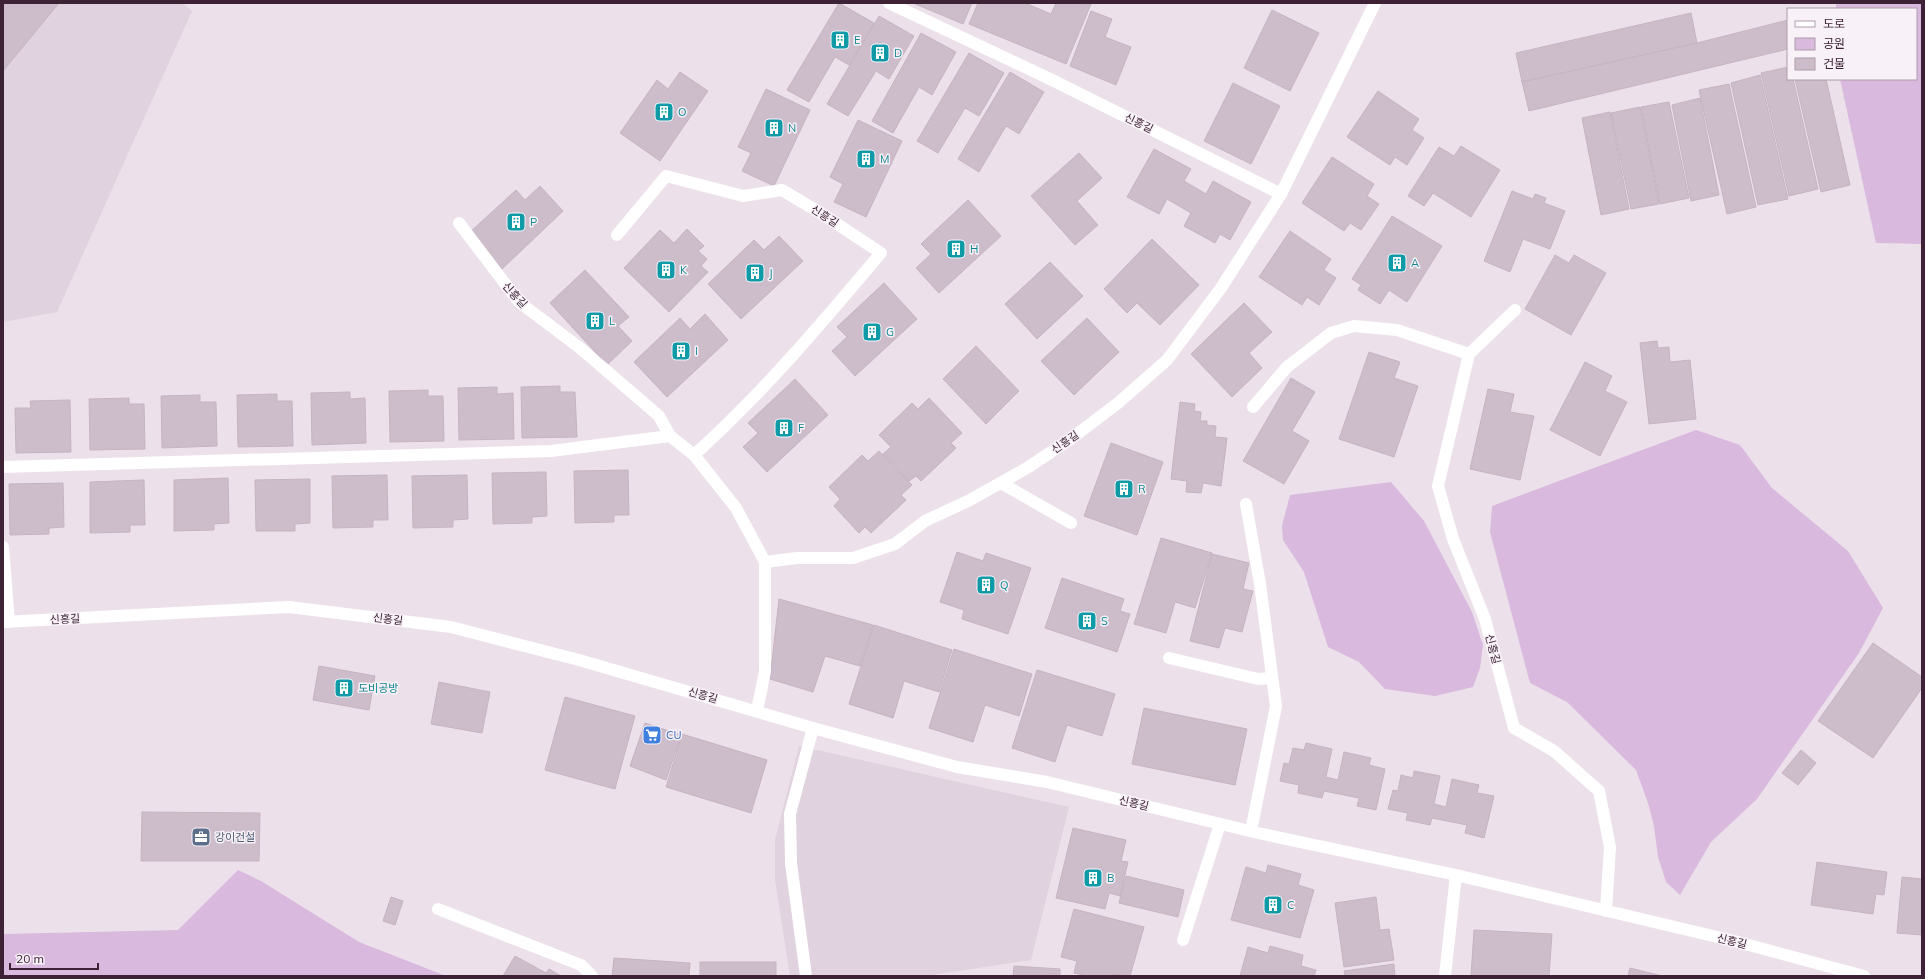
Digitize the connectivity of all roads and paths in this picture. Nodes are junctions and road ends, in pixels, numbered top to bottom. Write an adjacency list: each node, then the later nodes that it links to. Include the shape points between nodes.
1 (889, 3): 3 (street, 신흥길, via 1050,79)
2 (1375, 3): 3 (street, 신흥길)
3 (1281, 194): 12 (street, 신흥길, via 1221,288 1167,360 1118,403 1072,438)
4 (459, 224): 9 (street, 신흥길, via 519,302 580,348 659,416)
5 (617, 235): 10 (street, 신흥길, via 666,176 743,196 782,190 881,253 730,423)
6 (1515, 310): 7 (street)
7 (1469, 354): 8 (street, via 1397,330 1354,326 1331,333 1294,362); 26 (street, 신흥길, via 1438,486 1453,539 1485,619 1514,728 1554,751 1599,791 1610,847)
8 (1252, 407)
9 (670, 436): 10 (street, 신흥길); 11 (street, via 551,451)
10 (694, 455): 16 (street, 신흥길, via 736,508)
11 (3, 467)
12 (1001, 483): 14 (street); 16 (street, 신흥길, via 925,521 895,544 853,558 798,558)
13 (1246, 504): 19 (street, via 1260,584)
14 (1071, 523)
15 (3, 547): 17 (street, 신흥길)
16 (765, 562): 20 (street, 신흥길, via 765,671)
17 (6, 622): 20 (street, 신흥길, via 289,607 451,627)
18 (1169, 658): 19 (street, via 1258,679)
19 (1272, 678): 23 (street, via 1275,717)
20 (757, 711): 21 (street, 신흥길)
21 (813, 728): 22 (street, 신흥길, via 957,767 1047,782); 29 (street, via 790,814 791,863)
22 (1220, 824): 23 (street, 신흥길); 27 (street)
23 (1251, 831): 24 (street, 신흥길)
24 (1456, 875): 26 (street, 신흥길); 30 (street)
25 (438, 909): 28 (street, via 581,965)
26 (1606, 911): 31 (street, 신흥길, via 1734,941)
27 (1183, 940)
28 (592, 976)
29 (806, 976)
30 (1445, 976)
31 (1859, 976)

